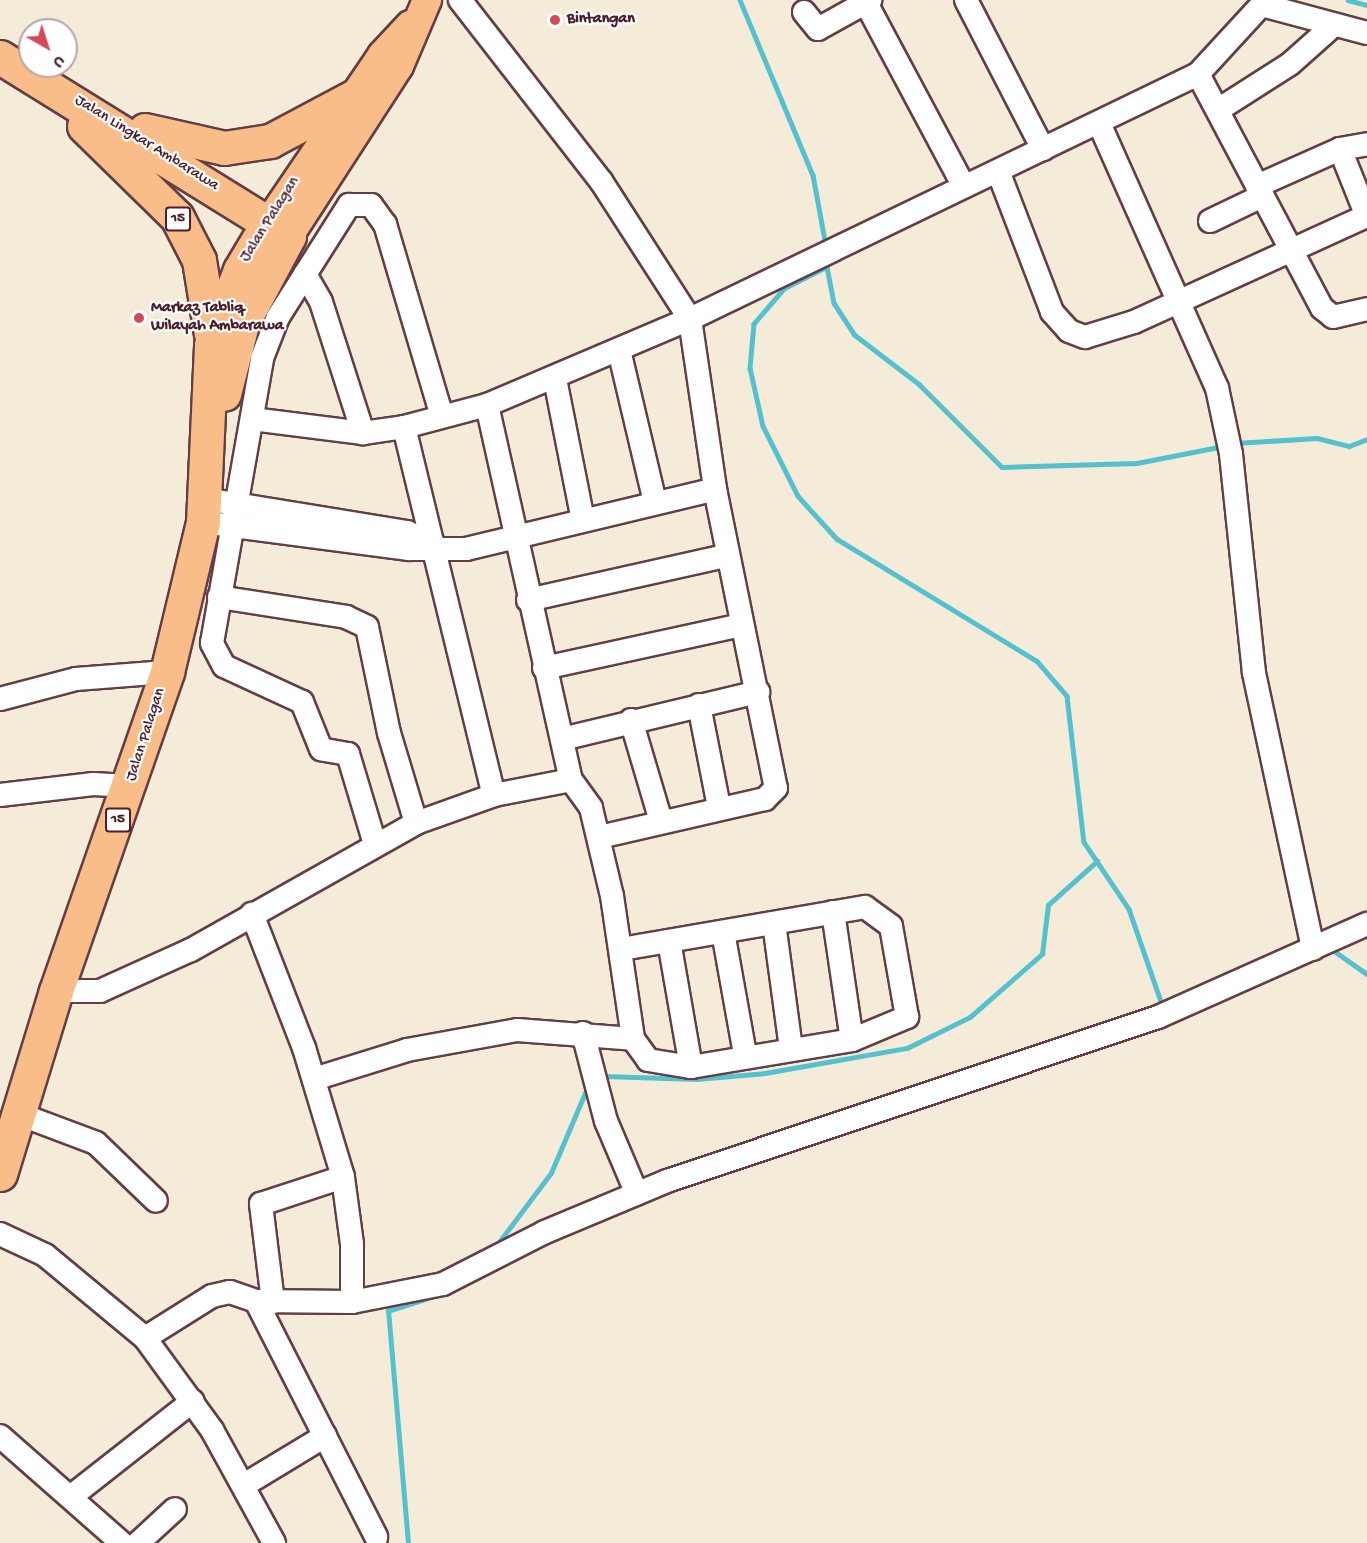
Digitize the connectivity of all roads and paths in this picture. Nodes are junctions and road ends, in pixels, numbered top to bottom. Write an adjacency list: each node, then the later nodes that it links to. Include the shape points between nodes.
1 (460, 0): 29 (street, via 601,181)
2 (966, 0): 17 (street)
3 (868, 1): 6 (street, via 818,29); 20 (street)
4 (1264, 3): 7 (street); 11 (street)
5 (423, 8): 12 (main road, Jalan Palagan); 24 (main road, Jalan Palagan, via 399,66)
6 (804, 12)
7 (1334, 25): 8 (street); 13 (street, via 1290,64)
8 (1367, 33)
9 (0, 57): 14 (highway, Jalan Lingkar Ambarawa / 15)
10 (0, 64): 14 (highway, Jalan Lingkar Ambarawa / 15)
11 (1198, 74): 13 (street); 15 (street)
12 (351, 98): 14 (highway, via 270,141 224,148 177,142); 24 (main road, Jalan Palagan)
13 (1218, 110): 21 (street)
14 (91, 120): 24 (highway, Jalan Lingkar Ambarawa / 15); 30 (highway, 15, via 177,217 199,260 210,307)
15 (1099, 123): 17 (street); 27 (street)
16 (1367, 144): 18 (street)
17 (1043, 149): 19 (street)
18 (1340, 149): 21 (street); 22 (street)
19 (998, 171): 20 (street); 27 (street, via 1052,312 1069,331 1084,337 1103,334)
20 (963, 185): 29 (street)
21 (1259, 191): 23 (street); 25 (street)
22 (1367, 216): 25 (street)
23 (1210, 221)
24 (272, 239): 30 (highway, Jalan Palagan / 15); 38 (highway, Jalan Palagan / 15, via 242,324)
25 (1287, 251): 27 (street); 28 (street, via 1333,316)
26 (305, 274): 34 (street, via 350,205 361,202 378,212); 35 (street, via 278,316 262,358); 37 (street, via 321,302)
27 (1179, 302): 73 (street, via 1217,388 1230,444 1254,673)
28 (1367, 309)
29 (690, 319): 31 (street); 39 (street)
30 (211, 345): 38 (highway, Jalan Palagan / 15)
31 (619, 350): 32 (street); 41 (street)
32 (555, 379): 33 (street); 43 (street)
33 (487, 405): 34 (street); 45 (street)
34 (442, 416): 36 (street)
35 (252, 419): 37 (street); 40 (street)
36 (404, 427): 37 (street); 46 (street)
37 (363, 433)
38 (208, 459): 42 (highway, Jalan Palagan / 15)
39 (715, 489): 41 (street); 47 (street)
40 (240, 502): 42 (street); 44 (street); 46 (street, via 408,532)
41 (655, 502): 43 (street)
42 (204, 510): 44 (street); 52 (highway, Jalan Palagan / 15)
43 (583, 520): 45 (street)
44 (236, 524): 46 (street, via 409,549); 48 (street)
45 (515, 536): 46 (street, via 466,549); 49 (street)
46 (436, 546): 61 (street)
47 (725, 556): 49 (street); 50 (street)
48 (219, 597): 64 (street, via 346,617 367,627 389,733); 66 (street, via 215,656 224,666 302,702 321,748 348,754)
49 (528, 600): 51 (street)
50 (741, 625): 51 (street); 53 (street)
51 (544, 669): 57 (street)
52 (167, 672): 54 (street, via 76,679); 59 (highway, Jalan Palagan / 15)
53 (758, 692): 55 (street); 62 (street, via 776,789 765,799)
54 (0, 699)
55 (699, 705): 56 (street); 62 (street)
56 (631, 720): 57 (street); 63 (street)
57 (562, 739): 58 (street)
58 (571, 780): 61 (street); 65 (street, via 582,789)
59 (130, 786): 60 (street, via 93,784); 75 (highway, Jalan Palagan / 15)
60 (0, 795)
61 (494, 795): 64 (street)
62 (719, 807): 63 (street)
63 (661, 821): 65 (street)
64 (416, 823): 66 (street)
65 (599, 837): 74 (street)
66 (375, 844): 68 (street)
67 (833, 912): 69 (street); 78 (street); 78 (street, via 865,907 886,917 908,1005 902,1023)
68 (252, 914): 75 (street, via 191,950 100,991); 82 (street)
69 (774, 923): 71 (street); 79 (street)
70 (1367, 924): 73 (street)
71 (723, 932): 72 (street); 80 (street)
72 (669, 941): 74 (street); 81 (street)
73 (1312, 942): 86 (street, via 1158,1017)
74 (621, 949): 77 (street)
75 (56, 991): 83 (highway, Jalan Palagan / 15)
76 (583, 1034): 77 (street); 82 (street, via 517,1030 407,1050); 86 (street, via 606,1121)
77 (633, 1039): 81 (street, via 648,1060)
78 (852, 1040): 79 (street)
79 (791, 1048): 80 (street)
80 (745, 1054): 81 (street)
81 (691, 1067)
82 (314, 1079): 85 (street)
83 (11, 1119): 84 (highway, Jalan Palagan / 15); 87 (street, via 96,1143)
84 (0, 1174)
85 (343, 1177): 89 (street, via 261,1204); 90 (street, via 352,1244)
86 (637, 1194): 90 (street, via 443,1284)
87 (156, 1201)
88 (0, 1234): 91 (street, via 45,1255)
89 (265, 1301): 90 (street); 91 (street, via 230,1292 212,1296); 94 (street)
90 (352, 1302)
91 (145, 1338): 92 (street)
92 (193, 1401): 95 (street); 96 (street)
93 (0, 1436): 96 (street)
94 (325, 1436): 95 (street); 98 (street)
95 (244, 1485): 101 (street)
96 (73, 1495): 99 (street)
97 (175, 1509): 100 (street)
98 (376, 1537)
99 (122, 1543)
100 (138, 1543)
101 (274, 1543)

